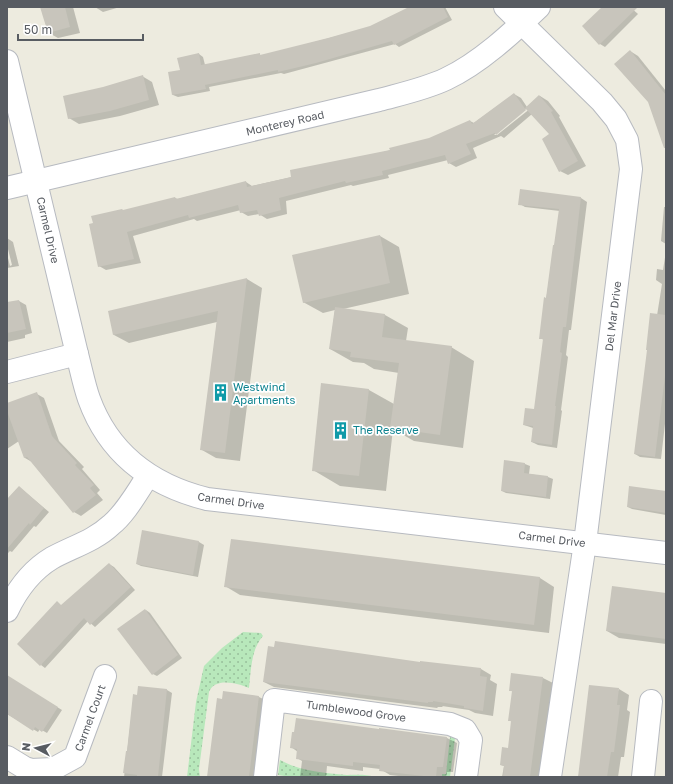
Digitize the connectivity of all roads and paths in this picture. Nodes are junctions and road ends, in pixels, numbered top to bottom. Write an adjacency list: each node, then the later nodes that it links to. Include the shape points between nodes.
1 (505, 7): 3 (street, Del Mar Drive)
2 (539, 7): 3 (street, Monterey Road)
3 (521, 24): 5 (street, Monterey Road, via 466,69 419,89); 10 (street, Del Mar Drive, via 602,102 616,120 627,140 631,168)
4 (7, 61): 5 (street, Carmel Drive)
5 (37, 181): 6 (street, Monterey Road); 7 (street, Carmel Drive)
6 (7, 188)
7 (77, 354): 8 (street); 9 (street, Carmel Drive, via 89,399 102,427 121,453)
8 (7, 372)
9 (148, 476): 10 (street, Carmel Drive, via 185,494 207,500); 12 (street, via 112,525 86,543 53,558 35,570)
10 (585, 543): 11 (street, Carmel Drive); 18 (street, Del Mar Drive)
11 (666, 553)
12 (7, 611)
13 (105, 676): 15 (street, Carmel Court, via 75,757 53,770 31,770)
14 (651, 701): 19 (street)
15 (7, 756)
16 (265, 777): 17 (street, Tumblewood Grove, via 274,700 450,724 465,730 471,740)
17 (466, 777)
18 (550, 777)
19 (642, 777)

